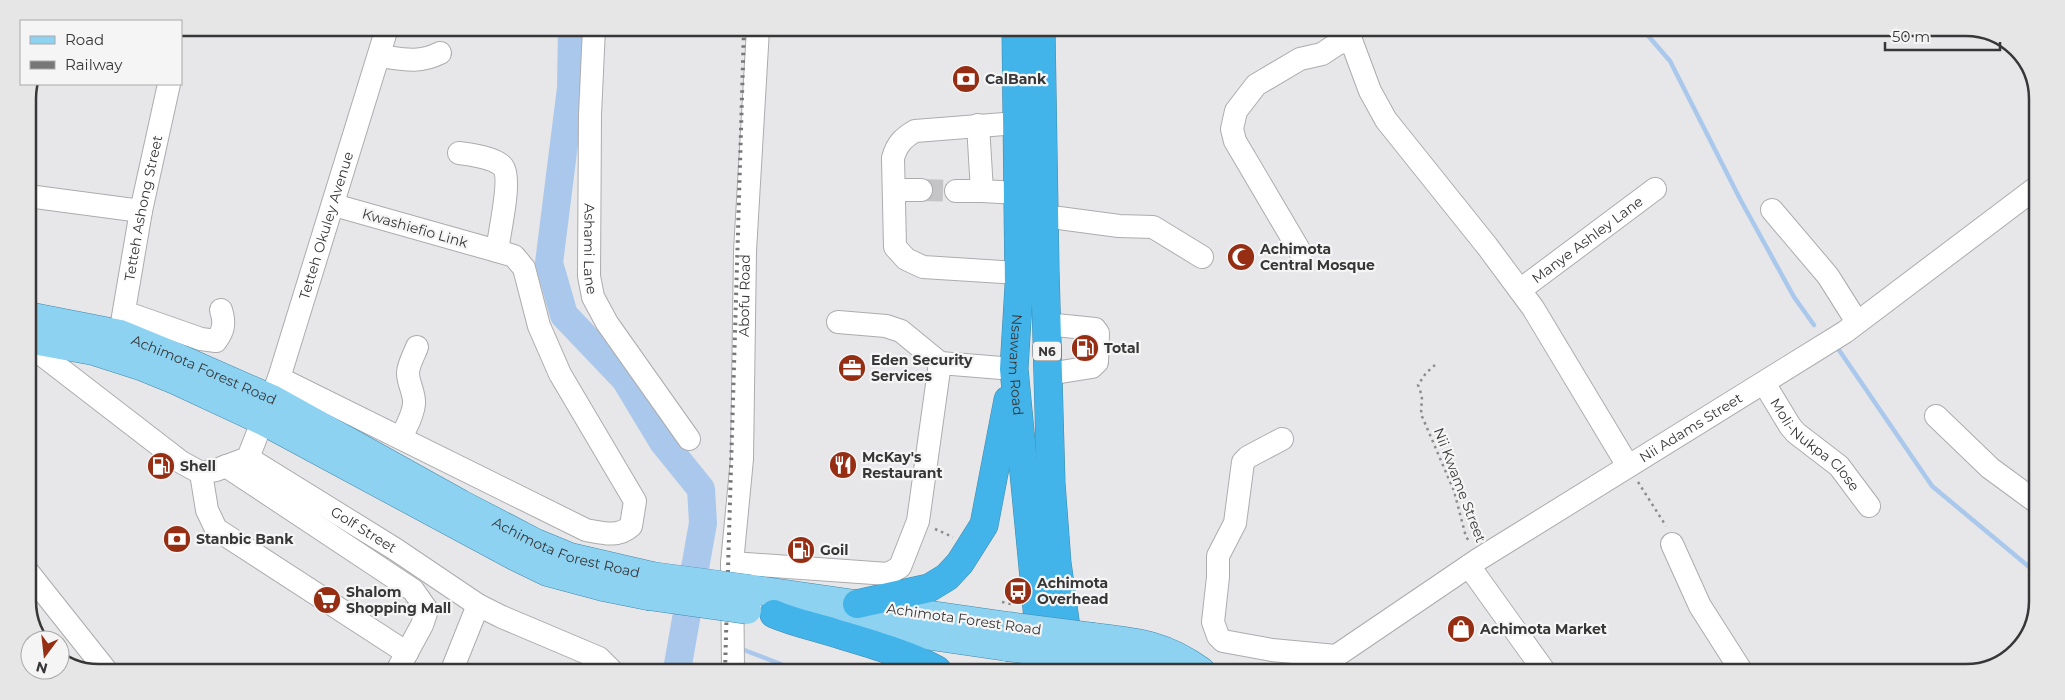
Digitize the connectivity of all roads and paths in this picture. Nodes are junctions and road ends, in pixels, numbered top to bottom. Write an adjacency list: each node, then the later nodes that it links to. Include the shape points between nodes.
1 (385, 36): 9 (street, Tetteh Okuley Avenue)
2 (594, 36): 49 (street, Ashami Lane, via 589,266 594,297 607,323)
3 (758, 36): 60 (street, Abofu Road, via 745,251 742,460)
4 (1016, 36): 11 (highway, Nsawam Road / N6)
5 (1041, 36): 25 (highway, Nsawam Road / N6)
6 (1349, 36): 27 (street, via 1322,54 1300,59 1256,85 1236,111 1232,129 1235,141)
7 (1350, 36): 30 (street, via 1370,91 1386,120)
8 (440, 53): 9 (street, via 417,60)
9 (379, 56): 22 (street, Tetteh Okuley Avenue)
10 (169, 85): 24 (street, Tetteh Ashong Street)
11 (1017, 123): 12 (street); 19 (highway, Nsawam Road / N6)
12 (978, 125): 14 (street, via 915,131 904,137 893,158); 18 (street)
13 (459, 153): 26 (street, via 495,161 505,171 506,189)
14 (894, 190): 15 (street); 29 (street, via 894,247 906,259 923,267)
15 (921, 190)
16 (1655, 190): 30 (street, Manye Ashley Lane)
17 (956, 191): 18 (street)
18 (982, 191): 19 (street)
19 (1018, 193): 29 (highway, Nsawam Road / N6)
20 (2029, 193): 34 (street, Nii Adams Street)
21 (36, 197): 24 (street)
22 (334, 205): 26 (street, Kwashiefio Link); 45 (street, Tetteh Okuley Avenue)
23 (1772, 210): 34 (street, via 1828,276)
24 (142, 211): 35 (street, Tetteh Ashong Street)
25 (1044, 216): 28 (street, via 1153,227); 36 (highway, Nsawam Road / N6)
26 (497, 251): 47 (street, Kwashiefio Link, via 514,256 524,268 539,326 560,374 635,501 632,526 625,532 612,534 586,530)
27 (1301, 254)
28 (1202, 257)
29 (1019, 273): 42 (highway, Nsawam Road / N6)
30 (1520, 290): 52 (street)
31 (221, 310): 35 (street, via 225,322 216,341)
32 (36, 317): 35 (main road, Achimota Forest Road)
33 (838, 322): 40 (street, via 901,330)
34 (1858, 322): 44 (street, Nii Adams Street)
35 (122, 323): 45 (main road, Achimota Forest Road)
36 (1046, 324): 43 (highway, Nsawam Road / N6); 43 (street, via 1095,329 1098,333 1097,362 1092,368)
37 (36, 340): 45 (main road, Achimota Forest Road, via 93,351)
38 (417, 347): 47 (street, via 408,368 414,405)
39 (36, 350): 53 (street, via 181,462)
40 (940, 363): 42 (street); 56 (street)
41 (1435, 365): 59 (path, Nii Kwame Street, via 1418,385 1422,396 1421,414 1454,492)
42 (1014, 370): 63 (highway, via 984,525 960,563 948,577 929,588); 74 (highway, Nsawam Road / N6)
43 (1048, 374): 75 (highway, Nsawam Road / N6, via 1057,562)
44 (1764, 383): 52 (street, Nii Adams Street); 55 (street, Moli-Nukpa Close, via 1790,426 1839,466)
45 (271, 399): 47 (street); 50 (street, Tetteh Okuley Avenue); 62 (main road, Achimota Forest Road, bridge, via 536,543 650,586)
46 (1936, 416): 54 (street, via 1990,468)
47 (401, 438)
48 (1282, 438): 78 (street, via 1244,462 1235,522 1218,556 1213,622 1223,641)
49 (689, 439)
50 (248, 458): 51 (street); 64 (street, Golf Street)
51 (226, 466): 53 (street); 68 (street, via 413,590 427,610)
52 (1628, 466): 58 (path, via 1667,526); 59 (street, Nii Adams Street)
53 (201, 473): 68 (street, via 207,510 216,529)
54 (2029, 497)
55 (1869, 506)
56 (918, 521): 57 (path); 60 (street, via 900,567 888,574)
57 (957, 539)
58 (1672, 544): 80 (street, via 1700,606)
59 (1474, 562): 78 (street, Nii Adams Street); 79 (street)
60 (732, 563): 72 (street, Abofu Road)
61 (36, 582): 69 (street)
62 (748, 599): 63 (main road, Achimota Forest Road); 65 (main road, Achimota Forest Road)
63 (857, 604): 66 (main road, Achimota Forest Road)
64 (478, 605): 70 (street); 71 (street, Golf Street, via 583,650)
65 (774, 614): 66 (main road, Achimota Forest Road); 73 (highway)
66 (1007, 636): 67 (main road, Achimota Forest Road, bridge)
67 (1095, 647): 76 (main road, Achimota Forest Road); 77 (main road, Achimota Forest Road, via 1137,642 1161,647)
68 (402, 661)
69 (101, 664)
70 (454, 664)
71 (604, 664)
72 (733, 664)
73 (921, 664)
74 (1042, 664)
75 (1071, 664)
76 (1146, 664)
77 (1191, 664)
78 (1341, 664)
79 (1540, 664)
80 (1737, 664)

